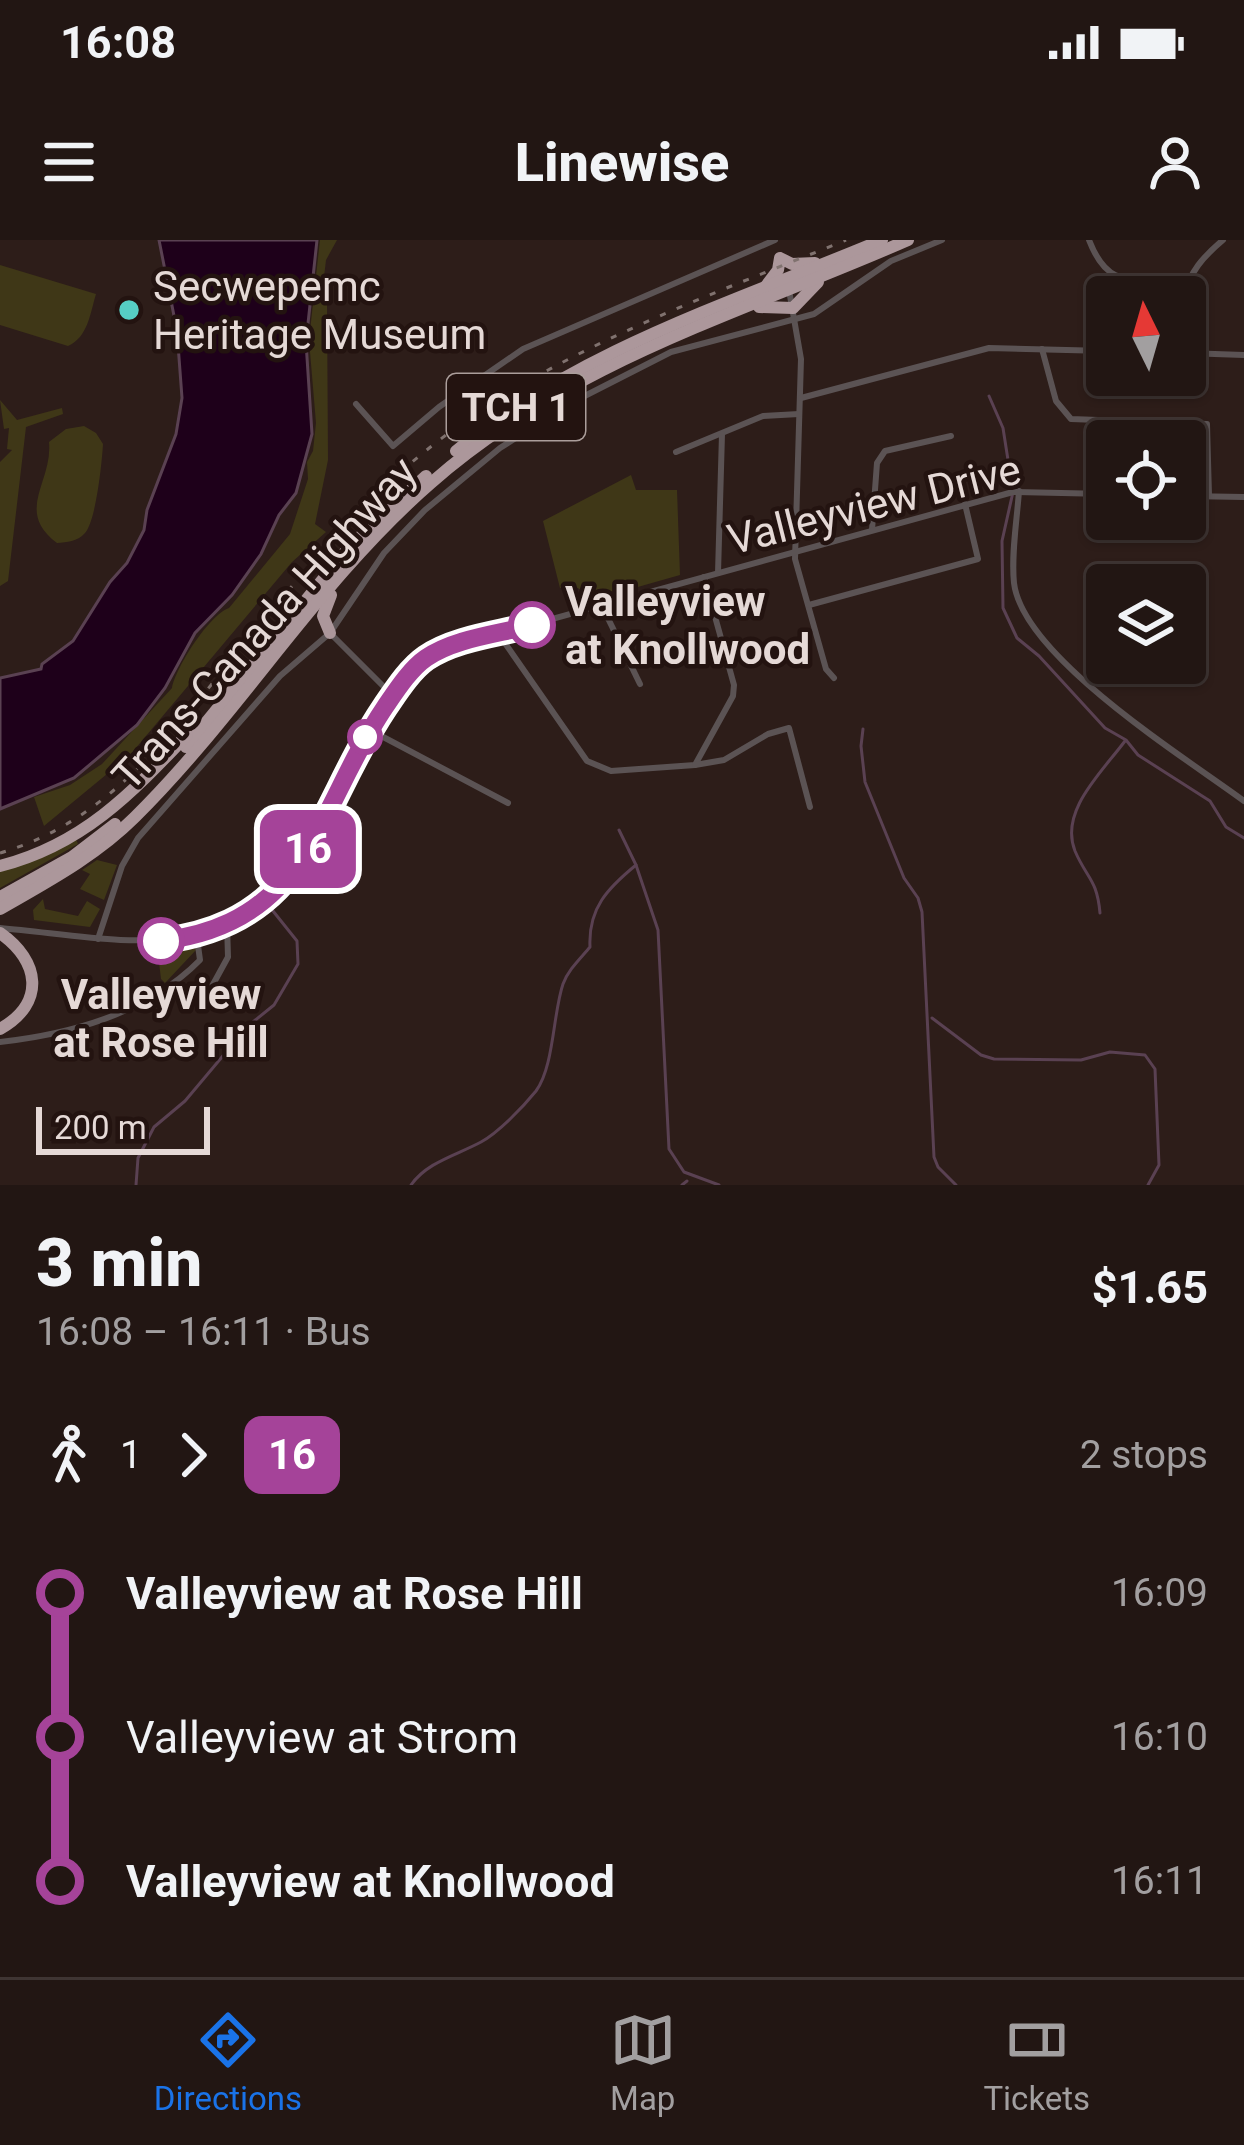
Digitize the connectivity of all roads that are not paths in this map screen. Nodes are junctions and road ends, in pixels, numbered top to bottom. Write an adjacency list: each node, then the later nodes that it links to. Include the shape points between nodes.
1 (775, 240): 7 (street); 21 (street, via 523,349 395,445)
2 (882, 240): 8 (highway, Trans-Canada Highway / TCH 1)
3 (908, 240): 11 (highway, Trans-Canada Highway / TCH 1)
4 (942, 240): 15 (street, via 891,261 814,314)
5 (1089, 240): 9 (street, via 1098,264)
6 (1223, 240): 10 (street)
7 (780, 258): 8 (highway, via 796,265); 12 (street); 13 (highway)
8 (832, 261): 12 (highway, Trans-Canada Highway / TCH 1)
9 (1114, 276)
10 (1191, 276)
11 (824, 277): 12 (highway, Trans-Canada Highway / TCH 1); 15 (highway)
12 (787, 285): 13 (highway, Trans-Canada Highway / TCH 1); 14 (highway, Trans-Canada Highway / TCH 1); 15 (street)
13 (765, 287): 36 (highway, Trans-Canada Highway / TCH 1, via 591,363 502,416 389,507)
14 (740, 310): 15 (highway, via 776,304); 32 (highway, Trans-Canada Highway / TCH 1, via 611,362 542,401 445,471)
15 (795, 314): 20 (street); 40 (street, via 671,352 500,448 384,553)
16 (1042, 349): 17 (street); 20 (street, via 989,348); 28 (street, via 1056,401 1071,418 1208,424)
17 (1086, 350)
18 (1206, 354): 19 (street)
19 (1244, 355)
20 (801, 398): 22 (street)
21 (356, 404)
22 (800, 415): 23 (street, via 763,416); 33 (street)
23 (722, 434): 25 (street); 34 (street)
24 (951, 436): 31 (street, via 885,451)
25 (676, 452)
26 (1019, 491): 27 (street, Valleyview Drive); 30 (street, Valleyview Drive); 49 (street, via 1014,583 1034,628 1103,699)
27 (1086, 493)
28 (1209, 496): 29 (street)
29 (1244, 497)
30 (965, 504): 31 (street, Valleyview Drive); 37 (street, via 978,559)
31 (872, 530): 33 (street, Valleyview Drive)
32 (365, 547): 39 (highway, Trans-Canada Highway / TCH 1); 40 (highway, via 323,610)
33 (796, 551): 34 (street, Valleyview Drive); 37 (street)
34 (718, 573): 35 (street, Valleyview Drive)
35 (704, 578): 38 (street, Valleyview Drive); 48 (street, via 734,685)
36 (312, 591): 39 (highway); 43 (highway, Trans-Canada Highway / TCH 1)
37 (808, 605): 44 (street)
38 (602, 606): 41 (street, Valleyview Drive); 45 (street)
39 (308, 614): 40 (highway); 42 (highway, Trans-Canada Highway / TCH 1)
40 (330, 633): 42 (highway, via 304,631); 46 (street); 57 (street, via 280,676 138,838)
41 (499, 634): 46 (street, Valleyview Drive, via 427,657); 48 (street, via 587,760 611,771)
42 (266, 661): 53 (highway, Trans-Canada Highway / TCH 1, via 133,819 79,863)
43 (249, 668): 52 (highway, via 127,799 59,844); 53 (highway, Trans-Canada Highway / TCH 1, via 130,812)
44 (834, 678)
45 (640, 684)
46 (393, 695): 47 (street, Valleyview Drive)
47 (370, 730): 50 (street); 54 (street, Valleyview Drive, via 302,860 257,909)
48 (695, 765): 51 (street, via 724,760 788,728)
49 (1244, 801)
50 (508, 802)
51 (810, 807)
52 (0, 866)
53 (1, 904)
54 (227, 924): 56 (street, Valleyview Drive); 58 (street, via 227,958)
55 (0, 928): 57 (street, Valleyview Drive); 59 (highway, via 33,976 26,1007)
56 (196, 931): 57 (street, Valleyview Drive, via 148,942); 60 (street, via 200,960 154,997 76,1028)
57 (98, 939)
58 (205, 999)
59 (0, 1029)
60 (0, 1042)

